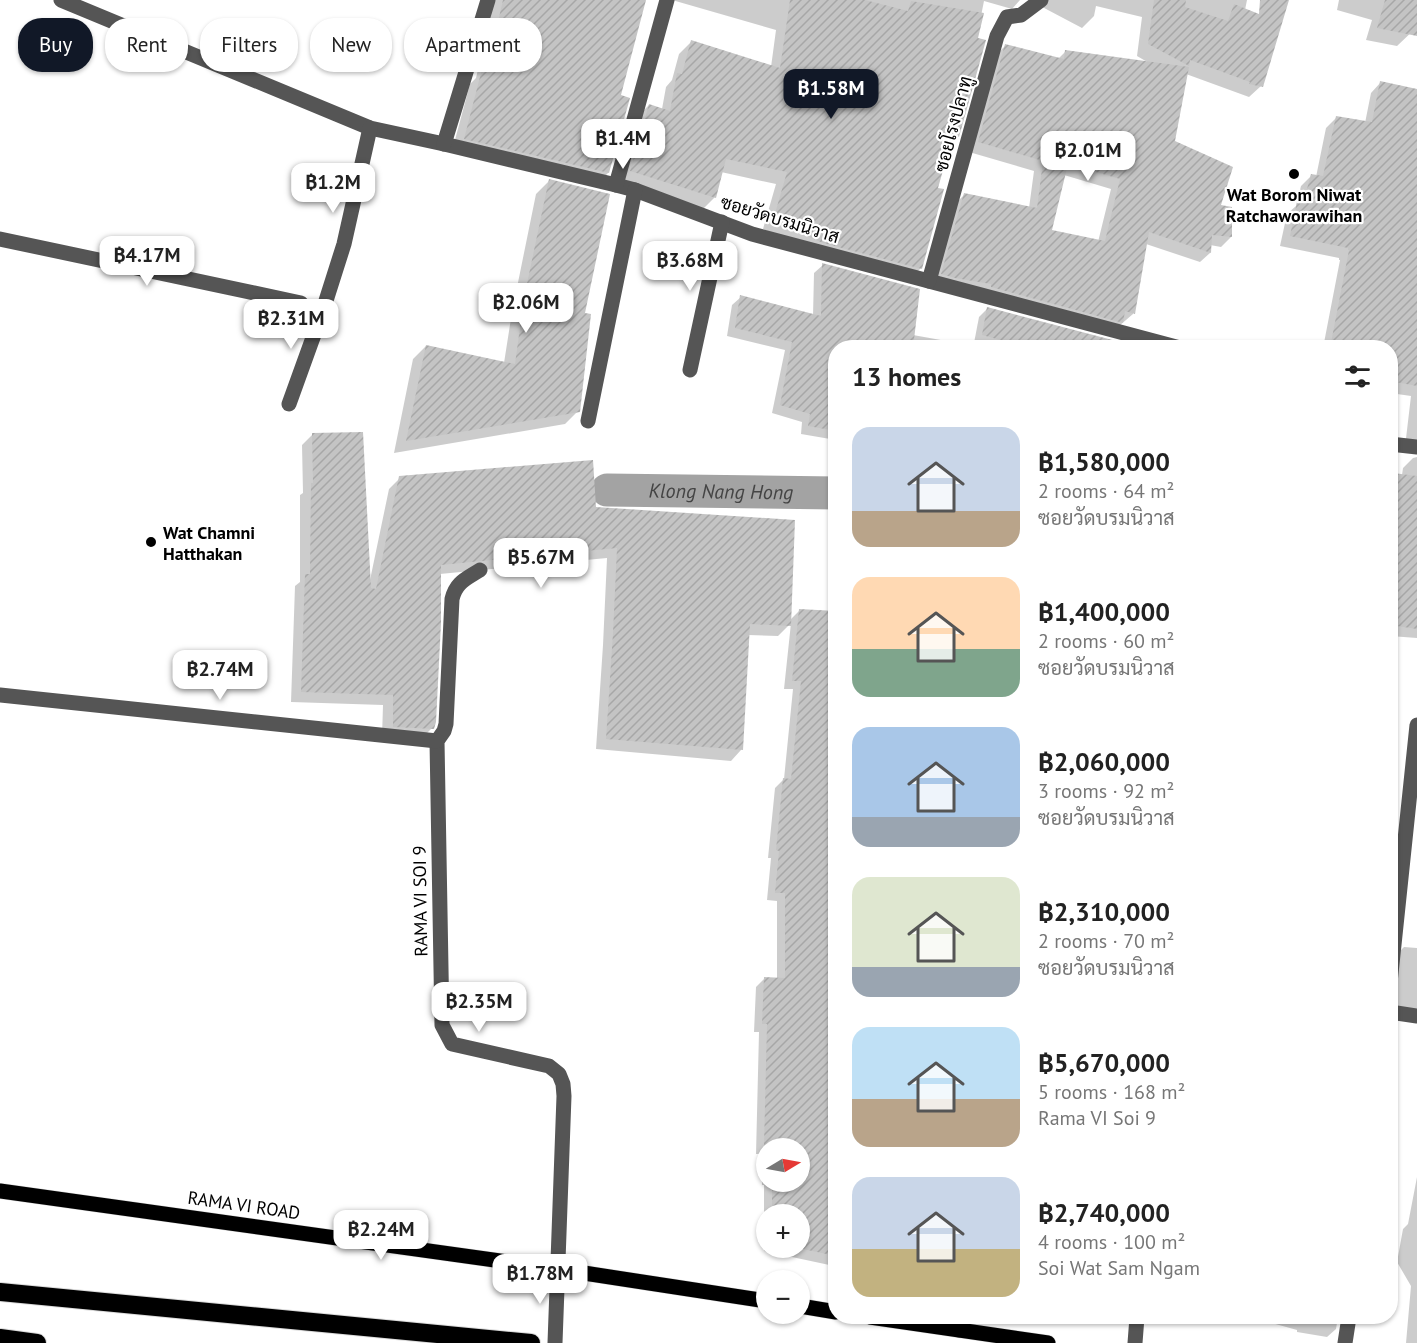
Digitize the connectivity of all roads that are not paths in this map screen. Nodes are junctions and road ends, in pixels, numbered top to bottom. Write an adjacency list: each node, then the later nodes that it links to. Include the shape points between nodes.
1 (61, 0): 5 (street, ซอยวัดบรมนิวาส)
2 (488, 0): 6 (street)
3 (667, 0): 7 (street)
4 (1041, 0): 11 (street, ซอยโรงปลาทู, via 1021,15 1007,17 997,36)
5 (370, 128): 6 (street, ซอยวัดบรมนิวาส); 15 (street, via 344,244)
6 (444, 144): 7 (street, ซอยวัดบรมนิวาส)
7 (616, 185): 8 (street, ซอยวัดบรมนิวาส)
8 (635, 190): 9 (street, ซอยวัดบรมนิวาส); 16 (street)
9 (722, 222): 11 (street, ซอยวัดบรมนิวาส, via 752,234); 14 (street)
10 (0, 239): 12 (street)
11 (929, 281): 13 (street, ซอยวัดบรมนิวาส)
12 (301, 303)
13 (1150, 340)
14 (690, 370)
15 (289, 404)
16 (588, 421)
17 (1398, 445): 18 (street)
18 (1417, 447)
19 (480, 570): 22 (street, RAMA VI SOI 9, via 454,590 446,724)
20 (0, 695): 22 (street)
21 (1417, 725): 23 (street)
22 (437, 741): 28 (street, RAMA VI SOI 9, via 442,1025 452,1044 549,1066 559,1074 564,1096)
23 (1414, 782): 24 (street)
24 (1398, 897)
25 (1398, 1013): 26 (street)
26 (1417, 1016)
27 (0, 1191): 28 (main road, RAMA VI ROAD)
28 (558, 1269): 30 (main road, RAMA VI ROAD); 39 (street, RAMA VI SOI 9)
29 (0, 1292): 38 (highway)
30 (756, 1299)
31 (810, 1308): 32 (main road)
32 (828, 1311)
33 (959, 1324): 40 (main road)
34 (1136, 1324): 41 (street)
35 (1348, 1324): 42 (street)
36 (0, 1338): 37 (highway)
37 (37, 1343)
38 (531, 1343)
39 (555, 1343)
40 (1048, 1343)
41 (1135, 1343)
42 (1345, 1343)

